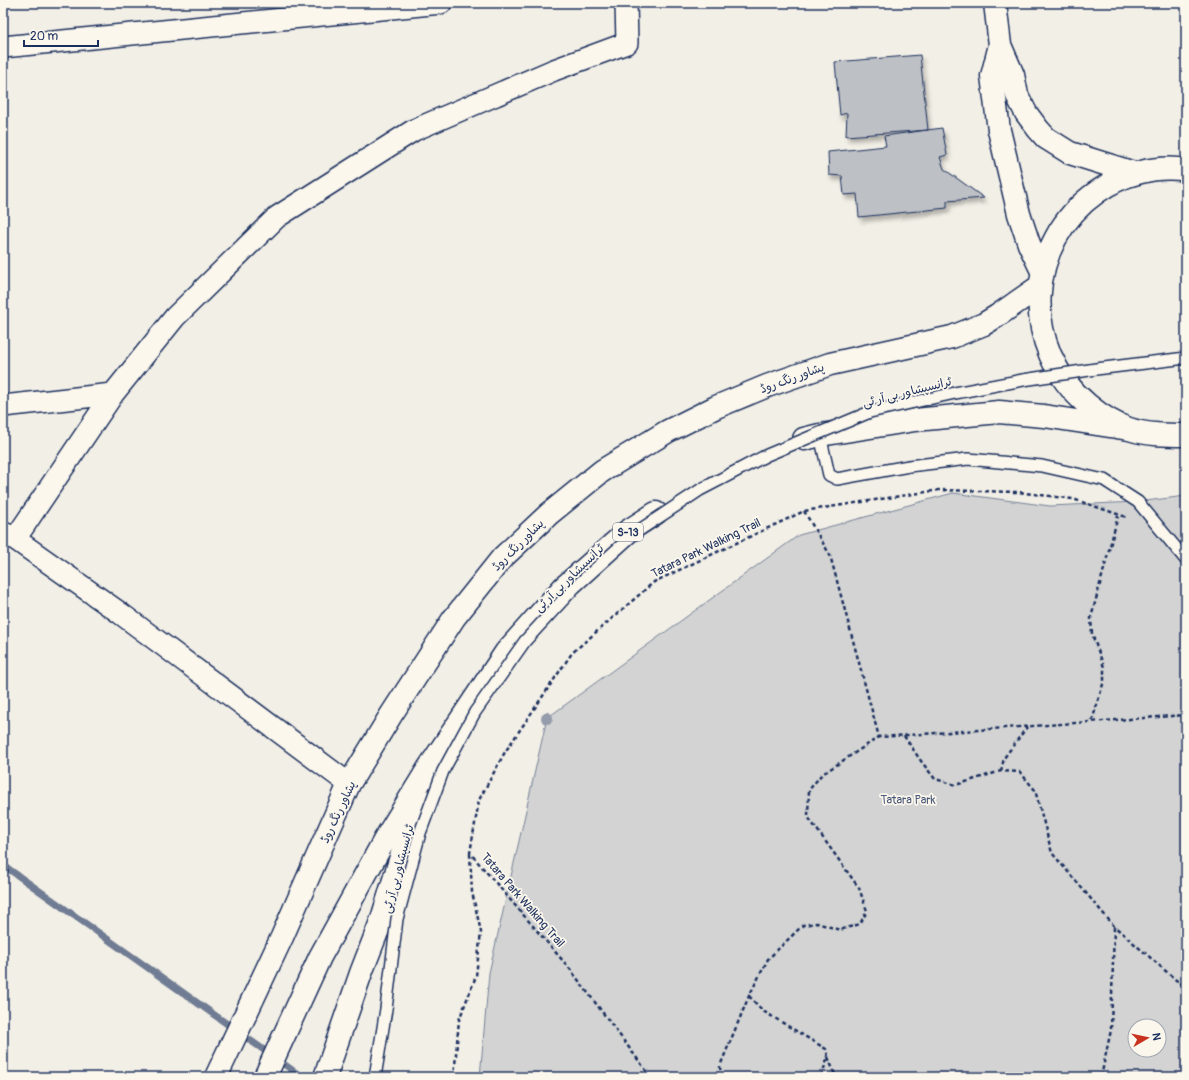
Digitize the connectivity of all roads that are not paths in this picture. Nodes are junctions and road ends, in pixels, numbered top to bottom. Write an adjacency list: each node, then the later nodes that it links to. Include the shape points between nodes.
1 (441, 3): 5 (street)
2 (626, 3): 10 (street, via 627,43 554,70 414,130 276,217 175,317)
3 (995, 3): 4 (main road)
4 (1000, 45): 7 (main road, via 1013,75 1017,95 1026,113 1046,138 1070,153); 8 (main road, via 992,76 999,130 1019,214)
5 (3, 47)
6 (1186, 170): 7 (main road, via 1172,168)
7 (1134, 173): 8 (main road, via 1108,184 1085,200 1066,220 1052,244)
8 (1041, 278): 12 (main road, via 1040,317 1046,346 1059,373 1078,397 1102,416); 18 (main road, پشاور رنگ روڈ, via 984,324 952,337 830,364 767,386 716,407 602,471 549,514 502,558 454,618)
9 (1186, 358): 22 (lane, ٹرانسپشاور بی آر ٹی, bridge, via 1023,380 870,412 761,459 700,490 635,533 574,588 525,641 475,712 443,771 420,833 397,919)
10 (113, 394): 11 (street); 15 (street)
11 (3, 406)
12 (1129, 429): 13 (main road, S-13, via 999,412 915,420); 14 (main road, via 1161,436)
13 (820, 435): 16 (lane, via 829,475 837,479 968,459 1042,466 1104,480 1138,502); 17 (main road, S-13, via 775,446 700,484 628,532 563,588 506,652)
14 (1186, 435)
15 (9, 536): 18 (street, via 120,613)
16 (1186, 560)
17 (428, 768): 20 (main road, S-13, via 385,839 320,957); 21 (main road, via 382,919)
18 (349, 784): 19 (main road, پشاور رنگ روڈ, via 282,937)
19 (216, 1077)
20 (265, 1077)
21 (325, 1077)
22 (375, 1077)

